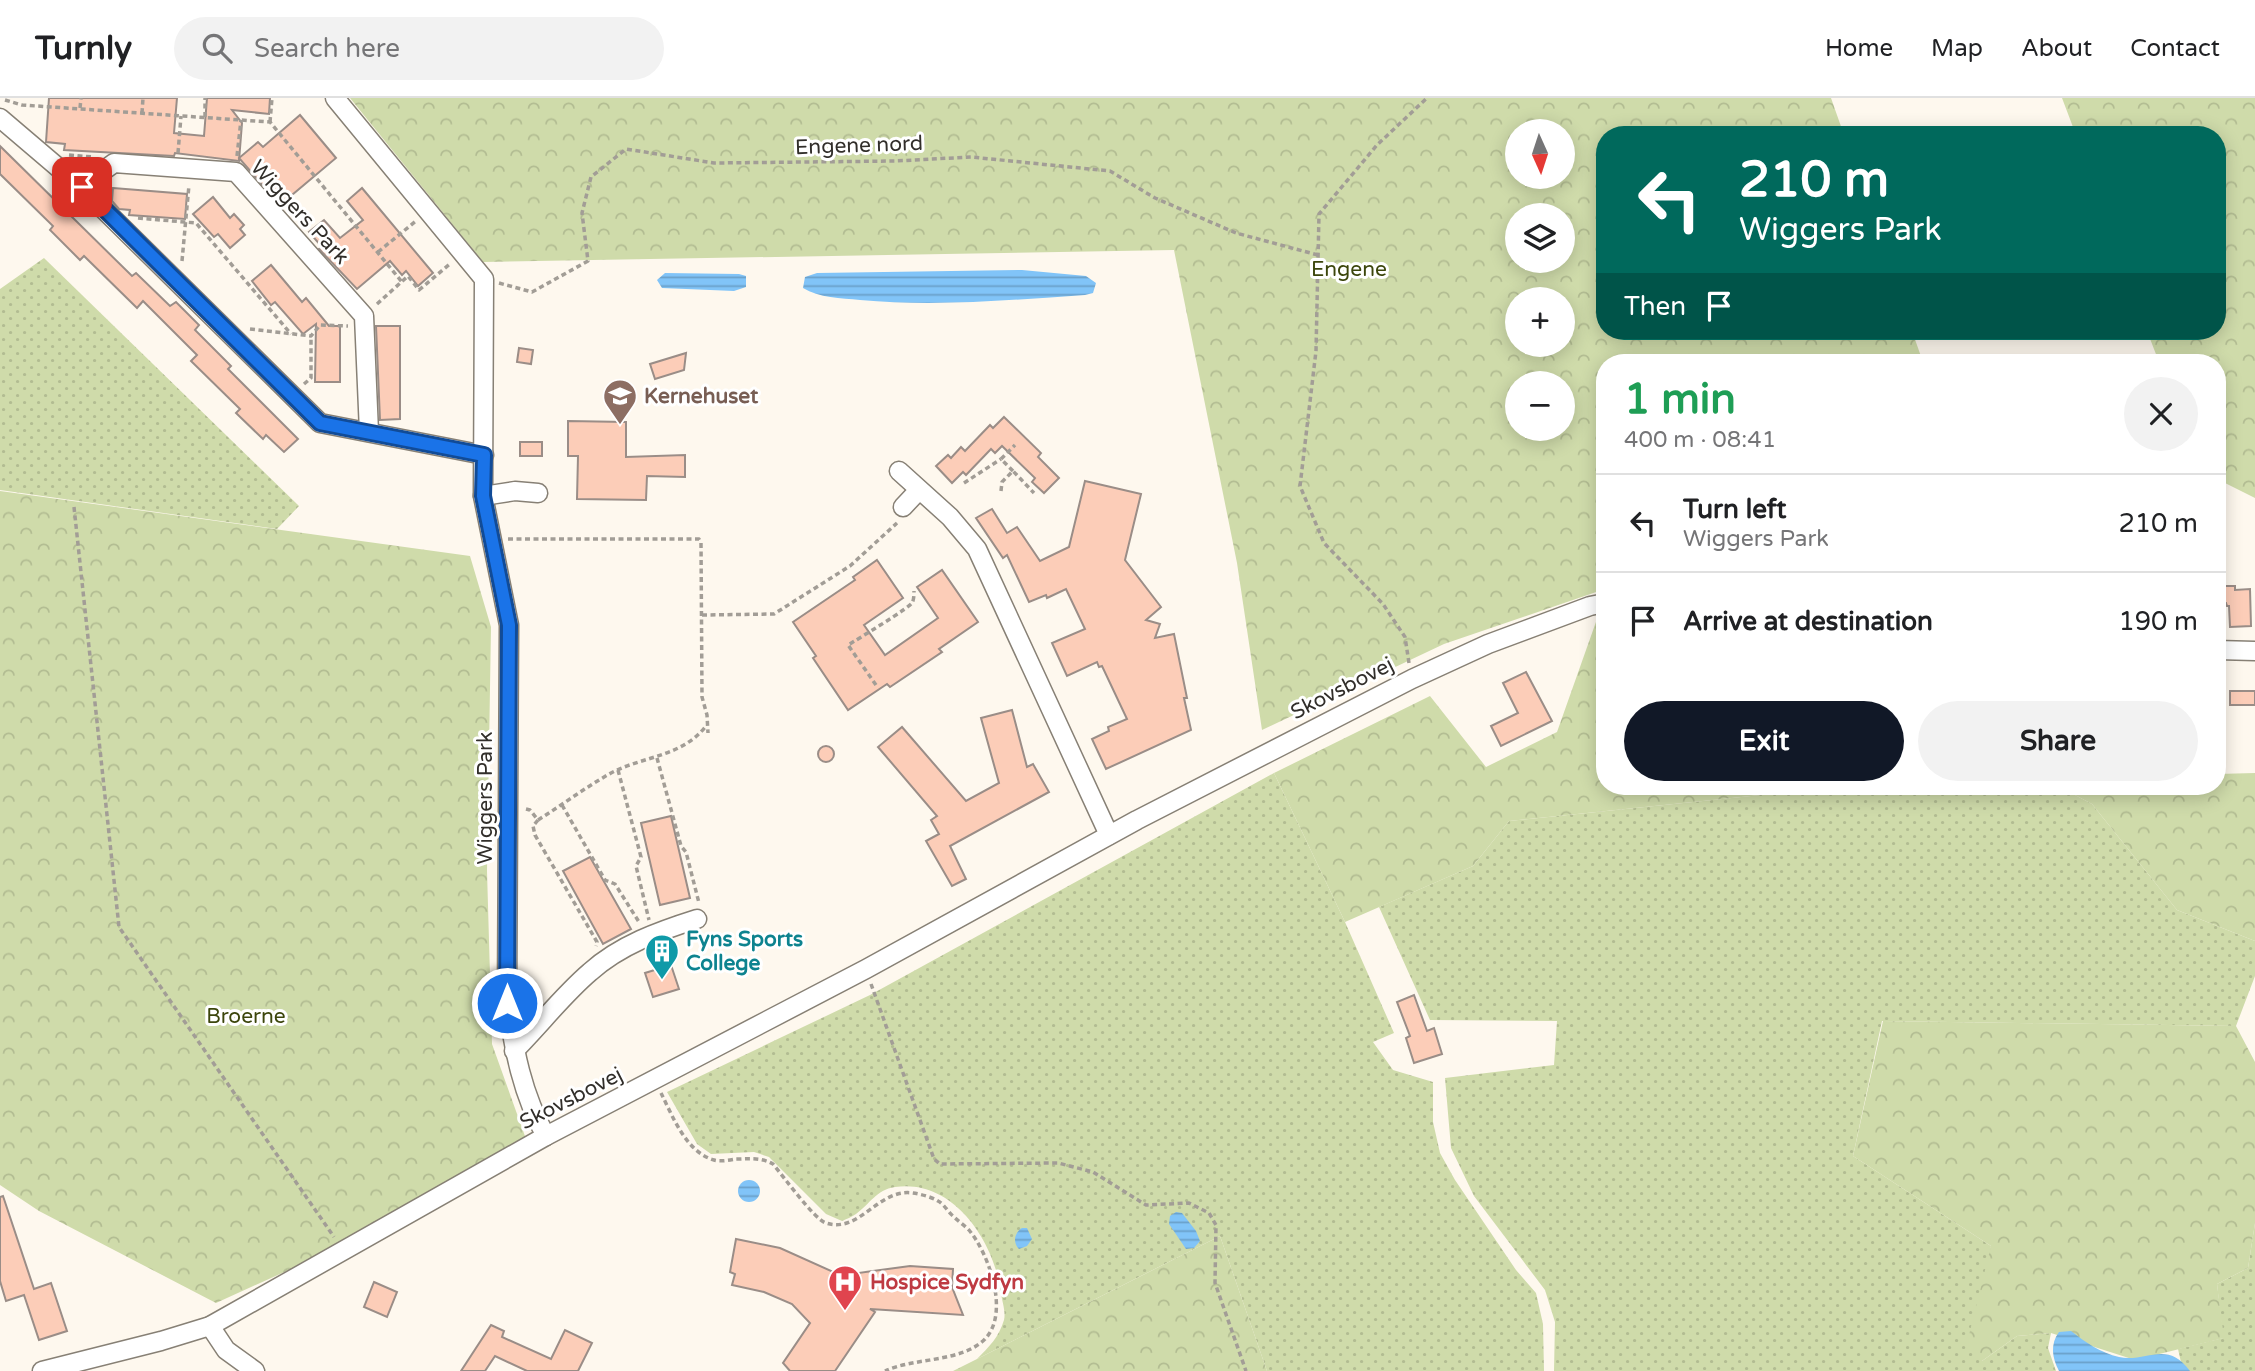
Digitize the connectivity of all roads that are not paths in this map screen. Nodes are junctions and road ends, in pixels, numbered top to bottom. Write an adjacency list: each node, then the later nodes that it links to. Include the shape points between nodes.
1 (335, 98): 5 (street, Wiggers Park, via 484,279)
2 (0, 118): 3 (street)
3 (82, 187): 4 (street, via 320,423); 4 (street, Wiggers Park, via 114,163 236,172 364,322)
4 (369, 432): 5 (street)
5 (484, 455): 9 (street, Wiggers Park)
6 (899, 471): 7 (street)
7 (919, 490): 10 (street); 14 (street, via 977,549)
8 (538, 494): 9 (street, via 515,491)
9 (483, 496): 16 (street, Wiggers Park, via 509,625 507,1003)
10 (903, 507)
11 (1596, 605): 14 (street, Skovsbovej, via 1412,678)
12 (2226, 650): 13 (street)
13 (2255, 651)
14 (1110, 835): 17 (street, Skovsbovej)
15 (697, 919): 16 (street, via 615,953 590,972)
16 (514, 1051): 17 (street, Wiggers Park, via 531,1110)
17 (546, 1136): 18 (street, Skovsbovej)
18 (210, 1326): 19 (street, Skovsbovej); 20 (street, via 226,1350)
19 (43, 1371)
20 (255, 1371)

